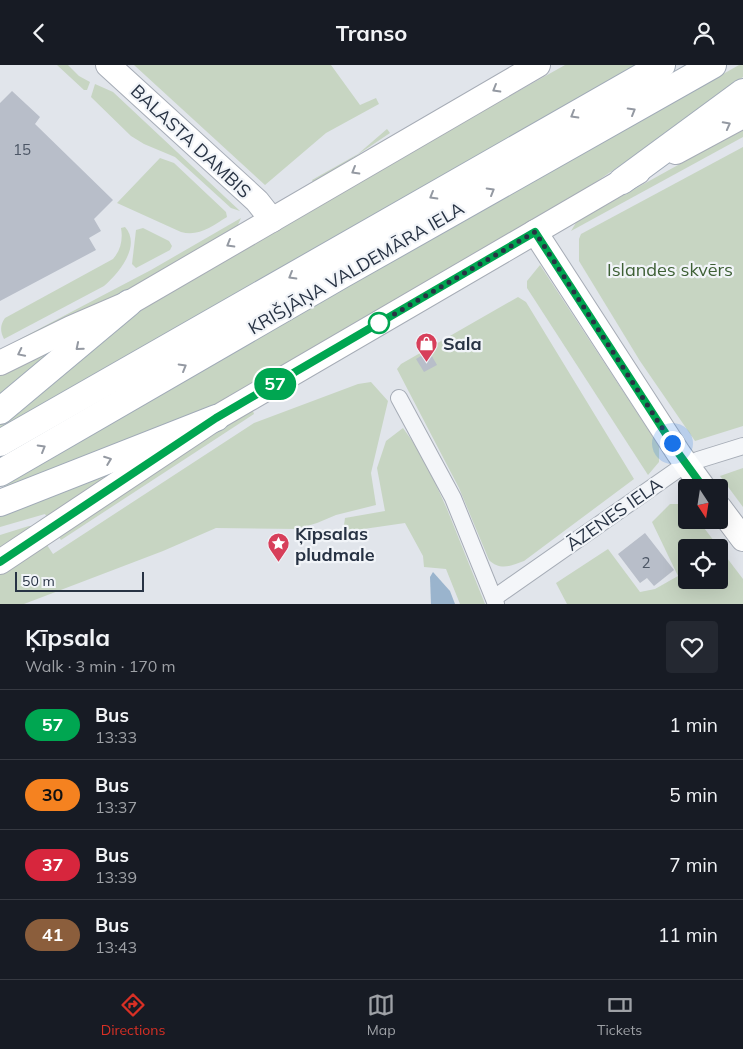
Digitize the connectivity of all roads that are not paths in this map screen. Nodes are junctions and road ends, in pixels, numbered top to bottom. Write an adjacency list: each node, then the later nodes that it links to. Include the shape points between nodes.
1 (108, 65): 8 (street, BALASTA DAMBIS, via 257,201)
2 (538, 65): 8 (street, one-way to 8)
3 (662, 65): 15 (main road, KRIŠJĀŅA VALDEMĀRA IELA, one-way to 15)
4 (713, 65): 18 (main road, KRIŠJĀŅA VALDEMĀRA IELA, one-way to 4)
5 (743, 92): 7 (main road)
6 (743, 116): 7 (street, one-way to 6)
7 (622, 181): 9 (street)
8 (272, 220): 10 (street, one-way to 10)
9 (535, 232): 14 (street); 17 (street)
10 (129, 303): 11 (street, one-way to 11); 13 (main road, one-way to 13)
11 (0, 363)
12 (399, 398): 24 (street, via 453,498)
13 (0, 411)
14 (216, 418): 20 (main road, one-way to 14); 23 (street)
15 (0, 443)
16 (743, 446): 17 (street, ĀZENES IELA)
17 (687, 466): 19 (street); 24 (street, ĀZENES IELA)
18 (0, 473)
19 (698, 479)
20 (0, 503)
21 (728, 519): 22 (street)
22 (743, 539)
23 (0, 562)
24 (495, 601)

